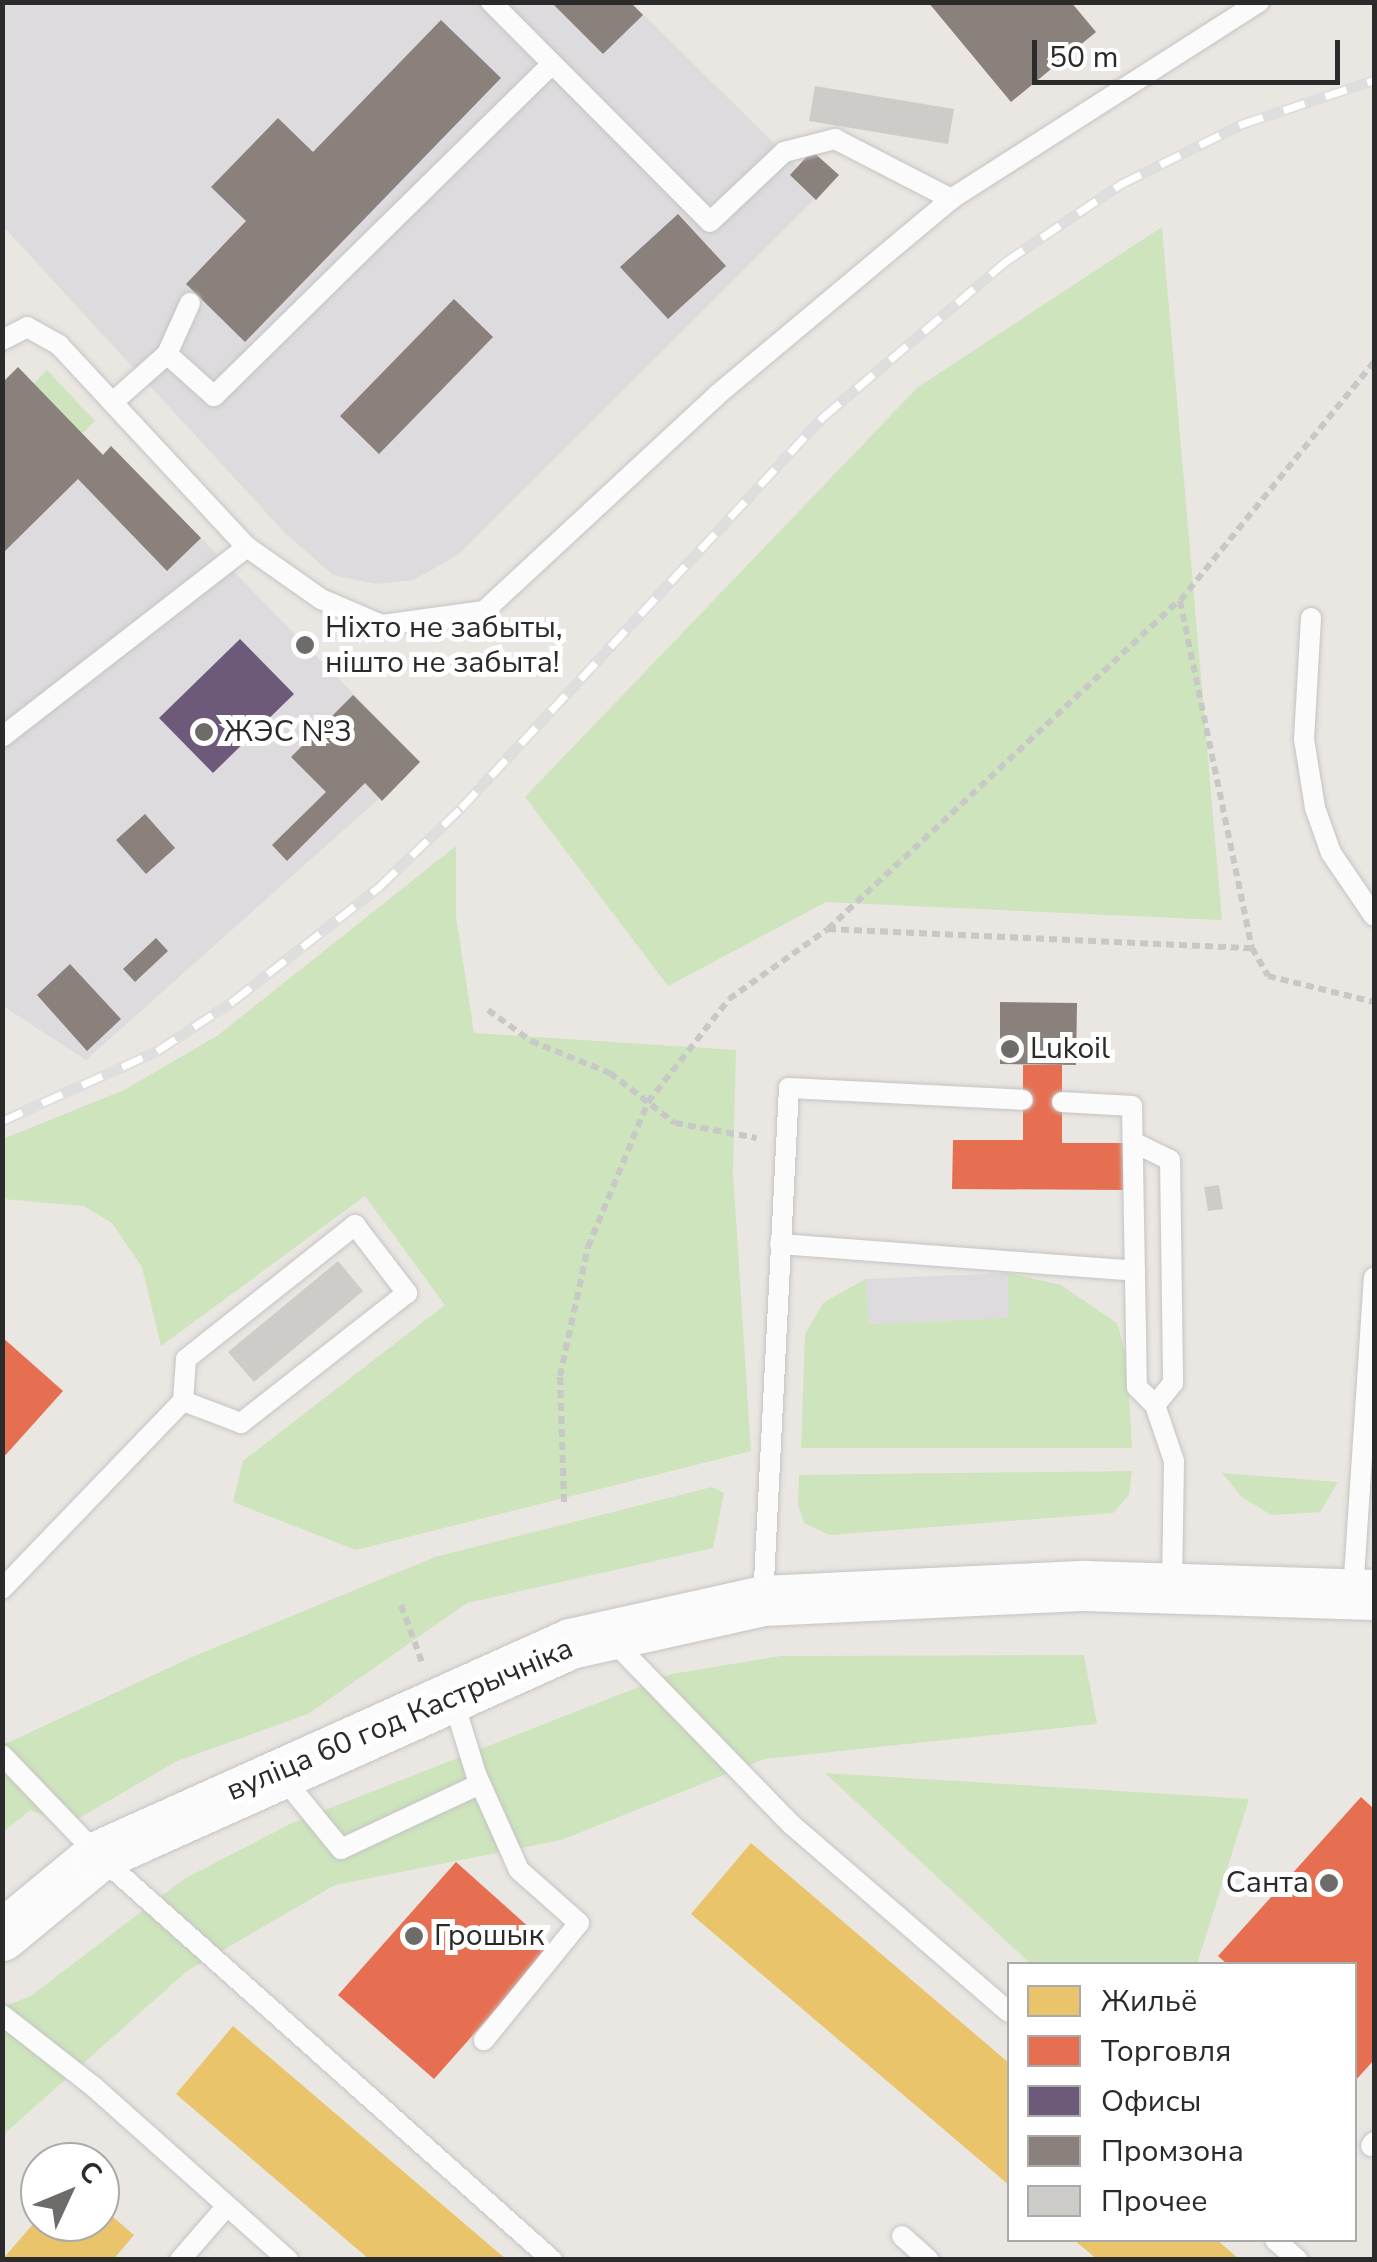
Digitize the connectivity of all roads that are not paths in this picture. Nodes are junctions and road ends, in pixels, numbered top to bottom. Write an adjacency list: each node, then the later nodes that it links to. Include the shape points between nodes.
1 (490, 2): 3 (lane)
2 (1259, 2): 4 (lane)
3 (552, 64): 4 (lane, via 710,222 784,152 835,140); 7 (lane, via 214,396)
4 (951, 200): 9 (lane, via 717,394 484,612 382,624 322,599)
5 (190, 304): 7 (lane)
6 (2, 340): 8 (lane, via 27,328 59,344)
7 (166, 354): 8 (lane)
8 (114, 402): 9 (lane)
9 (247, 547): 11 (lane)
10 (1311, 618): 12 (lane, via 1304,740 1315,808 1330,853)
11 (2, 737)
12 (1374, 916)
13 (1022, 1100): 16 (lane, via 789,1088)
14 (1062, 1102): 15 (lane, via 1132,1106)
15 (1133, 1142): 17 (lane); 20 (lane, via 1170,1160 1173,1382)
16 (780, 1244): 17 (lane); 24 (lane)
17 (1135, 1271): 20 (lane, via 1137,1387)
18 (1374, 1278): 23 (lane)
19 (183, 1401): 19 (lane, via 186,1359 355,1225 407,1293 241,1424); 22 (lane)
20 (1155, 1405): 21 (lane, via 1174,1461)
21 (1172, 1587): 23 (street, вуліца 60 год Кастрычніка); 24 (street, вуліца 60 год Кастрычніка)
22 (2, 1589)
23 (1364, 1595)
24 (763, 1600): 25 (street, вуліца 60 год Кастрычніка)
25 (607, 1635): 26 (street, вуліца 60 год Кастрычніка, via 560,1647); 32 (lane, via 792,1825)
26 (444, 1697): 28 (street, вуліца 60 год Кастрычніка); 29 (lane)
27 (2, 1755): 30 (lane)
28 (278, 1772): 29 (lane, via 341,1849); 30 (street, вуліца 60 год Кастрычніка)
29 (480, 1784): 34 (lane, via 519,1870 579,1923)
30 (99, 1856): 31 (street, вуліца 60 год Кастрычніка); 40 (lane)
31 (2, 1936)
32 (1007, 2009)
33 (2, 2015): 35 (lane, via 94,2087)
34 (484, 2040)
35 (226, 2207): 38 (lane); 39 (lane)
36 (902, 2236): 41 (lane)
37 (1277, 2242): 42 (lane)
38 (180, 2260)
39 (288, 2260)
40 (552, 2260)
41 (928, 2260)
42 (1298, 2260)

